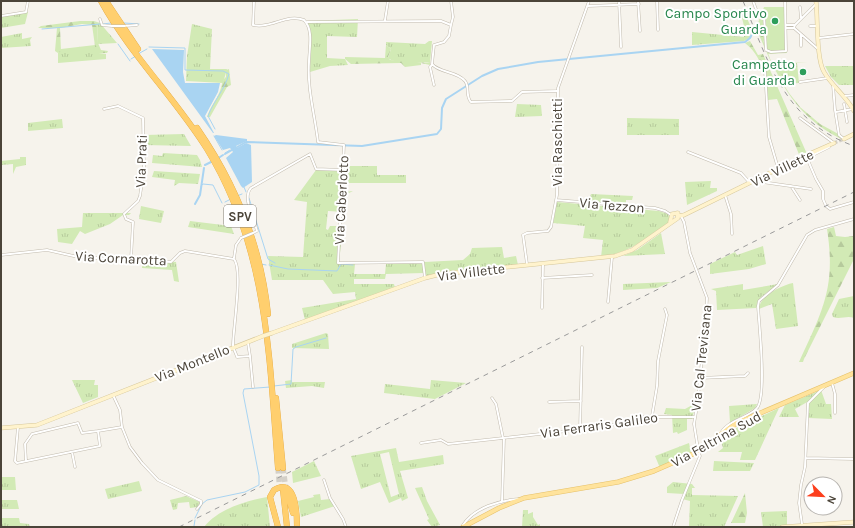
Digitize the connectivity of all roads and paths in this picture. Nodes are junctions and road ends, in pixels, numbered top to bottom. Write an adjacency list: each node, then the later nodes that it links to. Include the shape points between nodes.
1 (28, 1): 19 (street, via 26,12)
2 (101, 1): 3 (highway, SPV, via 206,147 239,214 254,260 264,306 281,468 264,285 251,236 238,201 206,141)
3 (106, 1)
4 (254, 1): 23 (street, via 255,26 265,26 294,18 302,18)
5 (388, 1): 22 (street)
6 (451, 1): 25 (street)
7 (589, 1): 15 (street, Via Raschietti)
8 (619, 1): 14 (street)
9 (657, 1): 30 (street)
10 (753, 1): 17 (street)
11 (785, 1): 29 (street)
12 (816, 2): 21 (street); 28 (street)
13 (639, 3): 14 (street); 31 (street)
14 (619, 5): 15 (street); 36 (street)
15 (588, 6): 44 (street, Via Raschietti)
16 (800, 7): 21 (street)
17 (756, 9)
18 (764, 15): 29 (street, via 767,51 786,51)
19 (1, 16)
20 (100, 19): 24 (street, bridge, via 102,25)
21 (801, 19): 26 (street)
22 (386, 20): 23 (street); 25 (street, via 441,21)
23 (307, 22): 60 (street, Via Caberlotto, via 310,40 309,75 318,142 344,146)
24 (137, 25)
25 (451, 25): 39 (street, via 448,38 433,46)
26 (794, 26): 29 (street); 32 (street)
27 (810, 26): 28 (street)
28 (818, 26): 34 (street)
29 (786, 27)
30 (658, 30)
31 (640, 31)
32 (801, 34): 35 (street); 37 (street)
33 (854, 34): 34 (street)
34 (819, 38): 37 (street)
35 (801, 46)
36 (621, 47)
37 (820, 49): 40 (street, via 821,65)
38 (760, 62): 59 (street, via 765,71 769,137)
39 (432, 65): 43 (street, via 430,68); 44 (street, via 457,75 467,84 469,99 474,102 512,101 524,91)
40 (828, 78): 41 (street); 42 (street)
41 (800, 82)
42 (834, 84): 46 (street); 55 (street, via 839,135)
43 (434, 85)
44 (557, 91): 66 (street, Via Raschietti)
45 (854, 95): 46 (street)
46 (844, 96): 50 (street)
47 (844, 104): 49 (street)
48 (104, 109): 76 (street, Via Prati, via 118,106 143,118 144,168 140,196 124,214 126,219 133,222)
49 (845, 110): 50 (street); 51 (street); 53 (street)
50 (854, 110)
51 (836, 112)
52 (800, 118): 56 (street)
53 (847, 122)
54 (854, 134): 55 (street)
55 (844, 139)
56 (834, 143): 57 (street, Via Villette)
57 (829, 146): 59 (street, Via Villette); 68 (street, via 807,158 823,191 826,206 830,209)
58 (688, 152): 62 (street, via 741,173)
59 (777, 169): 61 (street, Via Villette)
60 (343, 170): 77 (street, bridge, via 316,169 310,154 250,188 246,199 257,231 241,238 236,245); 81 (street, Via Caberlotto, via 338,263 423,262)
61 (755, 181): 62 (street, Via Villette); 63 (street)
62 (750, 183): 65 (street, Via Villette)
63 (792, 186): 64 (street); 67 (street)
64 (811, 189)
65 (725, 195): 69 (street, Via Villette); 73 (street, via 731,214)
66 (556, 200): 70 (street, Via Tezzon, via 655,208); 79 (street, Via Raschietti, via 550,230 527,232 523,235)
67 (800, 200)
68 (854, 202)
69 (687, 213): 70 (street, Via Villette); 72 (street)
70 (676, 216): 72 (street, via 682,217); 75 (street, Via Villette, via 669,224 632,250)
71 (854, 219): 109 (street, via 815,230 804,238 778,286 759,301 761,400 756,409 736,420 721,432)
72 (684, 221): 93 (street, Via Cal Trevisana, via 690,253 707,298 708,310)
73 (732, 234)
74 (1, 255): 76 (street, Via Cornarotta, via 47,250 78,257)
75 (612, 256): 78 (street, Via Villette); 83 (street)
76 (131, 259): 77 (street, Via Cornarotta, via 171,262 185,251)
77 (235, 260): 88 (street, via 237,305)
78 (543, 264): 79 (street, Via Villette); 82 (street)
79 (528, 265): 81 (street, Via Villette)
80 (592, 275): 82 (street)
81 (425, 278): 86 (street, Via Villette)
82 (542, 278): 84 (street)
83 (608, 302)
84 (542, 308)
85 (665, 309): 102 (street, via 667,315 658,361 658,386)
86 (272, 333): 87 (street, Via Montello, bridge)
87 (248, 342): 88 (street, Via Montello); 90 (street)
88 (233, 347): 90 (street, via 237,357); 97 (street, Via Montello)
89 (582, 347): 100 (street)
90 (250, 356): 96 (street)
91 (748, 373): 93 (street, via 745,376)
92 (852, 374): 94 (main road, Via Feltrina Sud)
93 (700, 378): 103 (street, Via Cal Trevisana, via 698,406)
94 (833, 381): 95 (main road, Via Feltrina Sud); 101 (street)
95 (826, 384): 109 (main road, Via Feltrina Sud, via 737,423); 114 (street, via 825,388 808,403)
96 (253, 386)
97 (113, 394): 104 (street, via 120,410); 105 (street, Via Montello, via 37,425)
98 (492, 398): 110 (street, via 496,404)
99 (549, 402): 100 (street)
100 (581, 402): 107 (street)
101 (835, 413)
102 (652, 416): 103 (street, Via Ferraris Galileo); 107 (street, Via Ferraris Galileo, via 614,425)
103 (694, 417): 113 (street, Via Cal Trevisana)
104 (122, 426): 108 (street); 122 (street, via 130,447 150,473 158,480 201,501)
105 (18, 427): 106 (street, Via Montello); 116 (street, via 15,462)
106 (1, 428)
107 (580, 429): 110 (street, Via Ferraris Galileo)
108 (98, 431): 112 (street, via 100,446); 116 (street, via 82,433 78,423 32,434 25,444)
109 (720, 436): 113 (main road, Via Feltrina Sud)
110 (504, 438): 111 (street, Via Ferraris Galileo, via 449,444 441,440); 121 (street)
111 (421, 443)
112 (72, 452): 116 (street); 117 (street)
113 (698, 452): 120 (main road, Via Feltrina Sud, via 638,477); 131 (street)
114 (806, 458): 115 (street); 124 (street, via 798,503)
115 (854, 459)
116 (26, 462)
117 (75, 467)
118 (324, 480): 129 (street, via 330,498)
119 (283, 490): 126 (highway); 127 (highway); 128 (highway)
120 (524, 498): 121 (street); 130 (main road, Via Feltrina Sud)
121 (502, 502): 130 (street, via 483,508 470,517)
122 (197, 509)
123 (854, 522): 124 (street)
124 (804, 525): 132 (street)
125 (278, 527): 128 (highway, via 270,498 274,490 282,487 290,490 294,496)
126 (283, 527)
127 (287, 527)
128 (296, 527)
129 (346, 527)
130 (462, 527)
131 (673, 527)
132 (782, 527)

